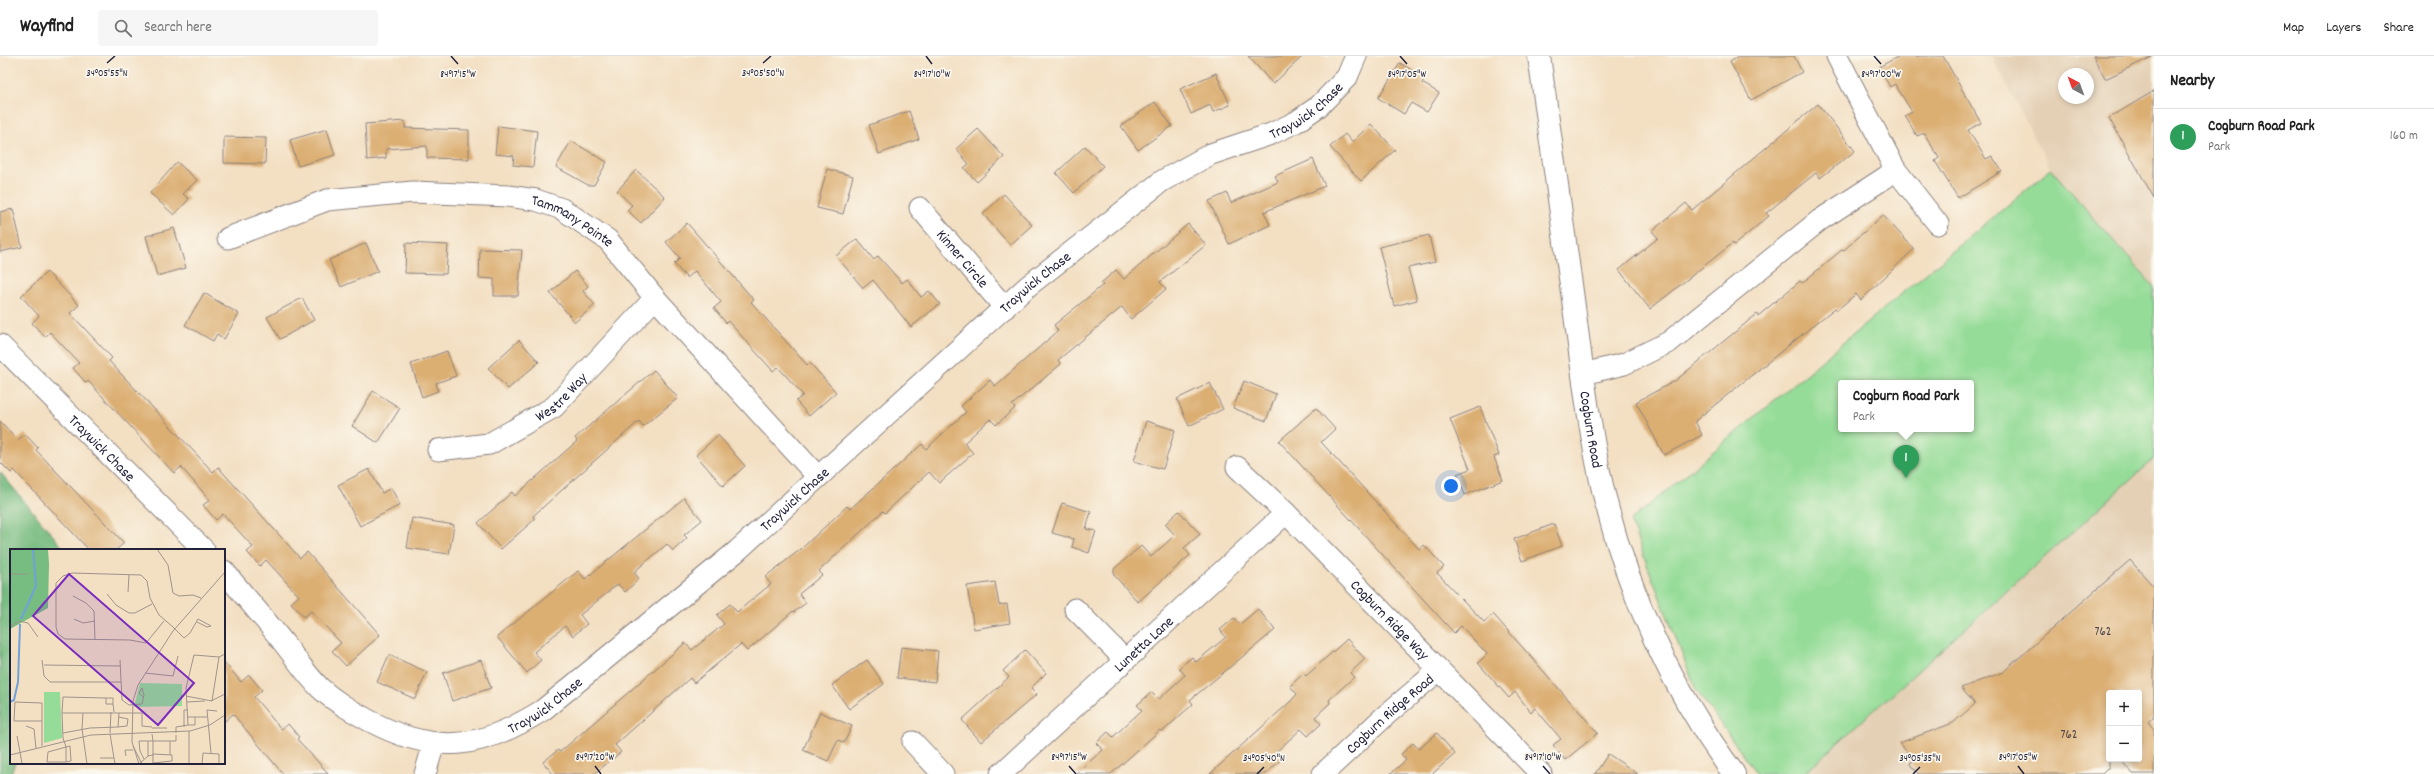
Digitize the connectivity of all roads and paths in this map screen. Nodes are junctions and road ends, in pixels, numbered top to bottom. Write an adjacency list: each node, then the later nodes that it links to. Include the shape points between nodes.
1 (1356, 56): 9 (street, Traywick Chase, via 1347,77 1319,106 1296,122 1271,134 1211,154 1162,181 1028,286)
2 (1539, 56): 11 (street, Cogburn Road)
3 (1837, 56): 4 (street)
4 (1895, 169): 6 (street); 11 (street, via 1820,220 1669,342 1624,364)
5 (920, 208): 9 (street, Kinner Circle)
6 (1938, 224)
7 (228, 238): 8 (street, Tammany Pointe, via 327,200 413,192 522,198 562,209 608,240)
8 (655, 298): 12 (street, Westre Way, via 554,407 489,444); 14 (street, Tammany Pointe)
9 (1005, 308): 14 (street, Traywick Chase)
10 (0, 345): 16 (street, Traywick Chase)
11 (1583, 374): 28 (street, Cogburn Road, via 1603,490 1622,558 1647,623 1678,686 1713,746)
12 (438, 450)
13 (1237, 467): 15 (street, Cogburn Ridge Way)
14 (818, 477): 22 (street, Traywick Chase, via 736,550 543,710 515,728 490,738)
15 (1286, 513): 19 (street, Lunetta Lane); 20 (street, Cogburn Ridge Way)
16 (203, 549)
17 (225, 572): 22 (street, Traywick Chase, via 302,668 342,706 407,738)
18 (1075, 609): 19 (street)
19 (1124, 659): 25 (street, Lunetta Lane)
20 (1439, 670): 26 (street, Cogburn Ridge Road); 27 (street, Cogburn Ridge Way)
21 (913, 742): 24 (street)
22 (434, 744): 23 (street)
23 (425, 774)
24 (943, 774)
25 (1001, 774)
26 (1323, 774)
27 (1541, 774)
28 (1734, 774)

